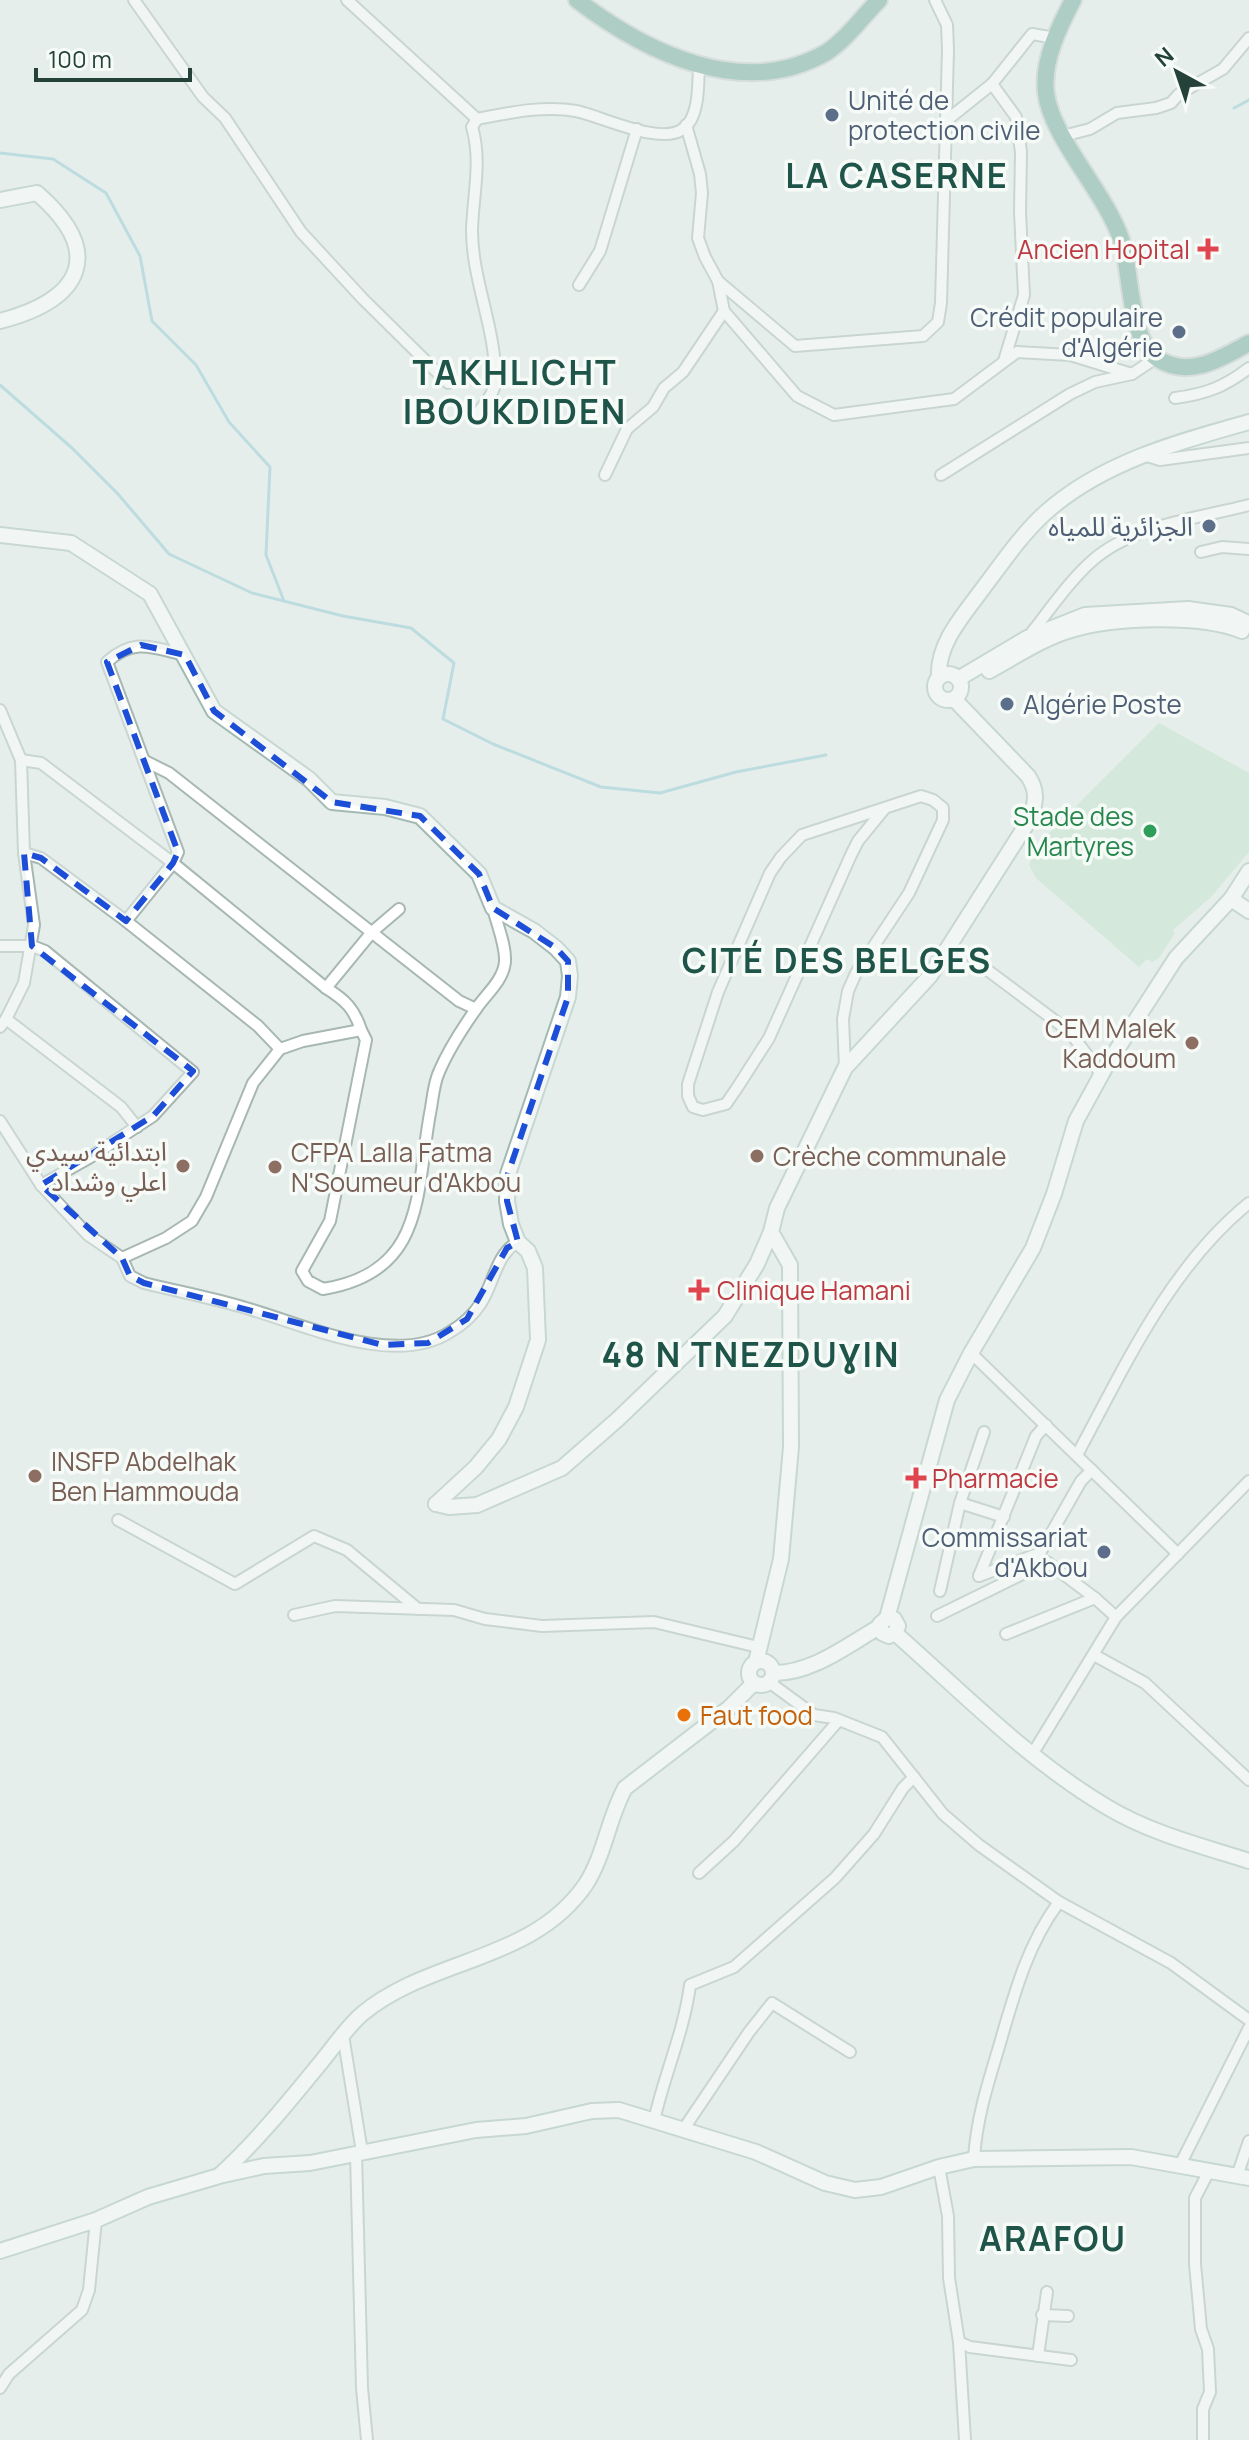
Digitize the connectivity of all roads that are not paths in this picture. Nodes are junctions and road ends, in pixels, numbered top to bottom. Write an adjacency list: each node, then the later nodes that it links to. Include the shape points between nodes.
1 (134, 0): 26 (street, via 203,97 225,118 301,232)
2 (347, 0): 11 (street)
3 (577, 0): 9 (main road, via 663,54)
4 (879, 0): 9 (main road, via 828,51 805,62 753,71)
5 (935, 0): 12 (street, via 947,25)
6 (1073, 0): 7 (main road)
7 (1055, 38): 10 (street, via 1032,34); 15 (main road, via 1046,93)
8 (1249, 38): 15 (street, via 1223,69 1171,103 1117,113 1090,129)
9 (699, 65): 13 (street, via 692,118)
10 (992, 84): 12 (street); 23 (street, via 1016,117 1021,152 1024,295)
11 (477, 119): 14 (street, via 575,111); 28 (street, via 472,127 478,147 472,231 492,332 495,387)
12 (947, 120): 17 (street, via 941,303 938,322 923,336 795,346)
13 (686, 125): 14 (street, via 668,135); 17 (street, via 701,183 698,238)
14 (637, 129): 18 (street, via 600,251)
15 (1063, 136): 22 (main road, via 1122,240 1136,321)
16 (0, 200): 20 (street, via 37,193 68,231 79,264 74,279 43,305)
17 (718, 281): 19 (street)
18 (579, 285)
19 (724, 311): 23 (street, via 797,396 834,415 954,399); 32 (street, via 683,372 627,429)
20 (0, 321)
21 (1249, 343): 22 (main road, via 1194,367)
22 (1156, 358): 25 (street)
23 (1004, 361): 25 (street, via 1017,352 1070,355)
24 (1249, 368): 27 (street, via 1205,394)
25 (1132, 374): 33 (street, via 1070,394)
26 (448, 383)
27 (1175, 398)
28 (478, 413)
29 (1249, 422): 31 (street)
30 (1249, 448): 31 (street, via 1160,460)
31 (1144, 455): 42 (street, via 1069,494 1041,517 957,623 943,648)
32 (605, 475)
33 (941, 475)
34 (1249, 505): 40 (street, via 1147,531 1121,543 1093,560)
35 (0, 535): 41 (street, via 71,543 150,594)
36 (1249, 548): 37 (street); 38 (street)
37 (1201, 552)
38 (1249, 558)
39 (1248, 626): 40 (street, via 1231,615 1188,609 1099,613); 43 (street, via 1192,620 1087,626 1051,638)
40 (1027, 638): 43 (street)
41 (185, 655): 46 (street, via 141,645 119,651 107,662); 52 (street, via 214,711 309,779 332,802 420,816 479,874)
42 (939, 677): 43 (street, via 948,674); 43 (street, via 935,693 945,701)
43 (958, 689): 65 (street, via 1028,776 1036,788 1035,804 930,976)
44 (0, 710): 45 (street)
45 (21, 760): 48 (street); 49 (street, via 41,763)
46 (145, 761): 49 (street, via 178,852); 56 (street, via 169,773)
47 (885, 808): 47 (street, via 802,835 770,873 718,992 688,1084 693,1107 726,1104 737,1088 769,1038 858,841); 65 (street, via 921,796 943,808 943,820 909,893 848,991)
48 (24, 853): 55 (street, via 41,858); 58 (street)
49 (173, 863): 55 (street); 60 (street)
50 (1249, 871): 51 (street)
51 (1231, 899): 54 (street); 66 (street, via 1176,958)
52 (493, 908): 61 (street, via 505,963); 72 (street, via 556,948 568,961 570,976 554,1044 508,1174 507,1201)
53 (399, 909): 56 (street)
54 (1249, 911)
55 (126, 921): 64 (street)
56 (372, 932): 60 (street); 61 (street)
57 (0, 946): 58 (street)
58 (32, 946): 62 (street, via 24,983); 68 (street, via 45,951 193,1072)
59 (974, 960): 66 (street, via 1070,1032)
60 (326, 988): 63 (street, via 356,1012)
61 (476, 1009): 63 (street, via 438,1073 415,1216 401,1245 361,1278 323,1289 302,1271 330,1221 366,1040)
62 (3, 1023): 68 (street, via 121,1107)
63 (361, 1030): 64 (street)
64 (280, 1049): 73 (street, via 253,1083 192,1221)
65 (845, 1068): 71 (street, via 777,1208)
66 (1101, 1074): 74 (street, via 1076,1121 1029,1257)
67 (0, 1121): 69 (street)
68 (137, 1127): 69 (street)
69 (41, 1185): 73 (street, via 88,1235)
70 (1249, 1203): 77 (street, via 1209,1239 1150,1319)
71 (771, 1232): 72 (street, via 725,1316 562,1468 477,1505 436,1504 499,1439 530,1369 538,1340 535,1268); 92 (street, via 790,1265 791,1447 781,1559)
72 (518, 1242): 73 (street, via 507,1248 481,1303 467,1319 450,1333 412,1346 364,1342 144,1283 130,1276)
73 (122, 1258)
74 (971, 1353): 75 (street); 90 (street, via 947,1400)
75 (1046, 1425): 77 (street); 81 (street, via 1036,1436)
76 (984, 1432): 80 (street)
77 (1077, 1455): 78 (street)
78 (1092, 1470): 81 (street, via 1040,1553 979,1576); 83 (street)
79 (1249, 1481): 83 (street)
80 (960, 1503): 81 (street); 84 (street)
81 (1004, 1517)
82 (118, 1520): 86 (street, via 235,1584 314,1536 347,1550)
83 (1178, 1554): 89 (street)
84 (940, 1591)
85 (1095, 1598): 88 (street, via 1047,1562); 89 (street); 91 (street)
86 (418, 1609): 87 (street, via 335,1606); 92 (street, via 542,1626 654,1622)
87 (294, 1615)
88 (937, 1616)
89 (1116, 1617): 93 (street)
90 (883, 1622): 94 (street, via 812,1664); 96 (street, via 894,1619 895,1633)
91 (1006, 1634)
92 (757, 1654): 94 (street, via 767,1662); 94 (street, via 749,1674)
93 (1094, 1655): 96 (street); 98 (street, via 1145,1683)
94 (766, 1680): 95 (street, via 814,1715); 104 (street, via 625,1788 599,1860 566,1908 544,1928 392,1993)
95 (839, 1720): 97 (street, via 882,1737); 100 (street, via 734,1841)
96 (1033, 1753): 99 (street, via 1109,1809)
97 (914, 1777): 101 (street, via 943,1814); 106 (street, via 835,1878 734,1967 690,1985)
98 (1249, 1780)
99 (1249, 1861)
100 (699, 1873)
101 (1059, 1902): 102 (street, via 1171,1963); 110 (street, via 1035,1941 1015,1990 975,2133)
102 (1249, 2020)
103 (1249, 2028): 111 (street)
104 (343, 2035): 109 (street); 114 (street)
105 (850, 2052): 107 (street, via 772,2003)
106 (654, 2121): 107 (street); 109 (street, via 619,2110 592,2111)
107 (683, 2130): 112 (street, via 855,2190)
108 (1249, 2141): 115 (street)
109 (359, 2153): 114 (street); 125 (street)
110 (974, 2159): 111 (street, via 1131,2157); 112 (street)
111 (1180, 2165): 113 (street)
112 (939, 2167): 121 (street)
113 (1209, 2171): 115 (street); 127 (street, via 1195,2198 1195,2264 1210,2392 1203,2409)
114 (219, 2176): 116 (street, via 148,2197)
115 (1243, 2177)
116 (96, 2220): 117 (street); 124 (street, via 82,2310)
117 (0, 2251)
118 (1047, 2292): 119 (street)
119 (1042, 2315): 120 (street); 122 (street)
120 (1068, 2316)
121 (959, 2342): 122 (street); 126 (street)
122 (1038, 2356): 123 (street)
123 (1071, 2360)
124 (0, 2388)
125 (367, 2440)
126 (965, 2440)
127 (1203, 2440)

